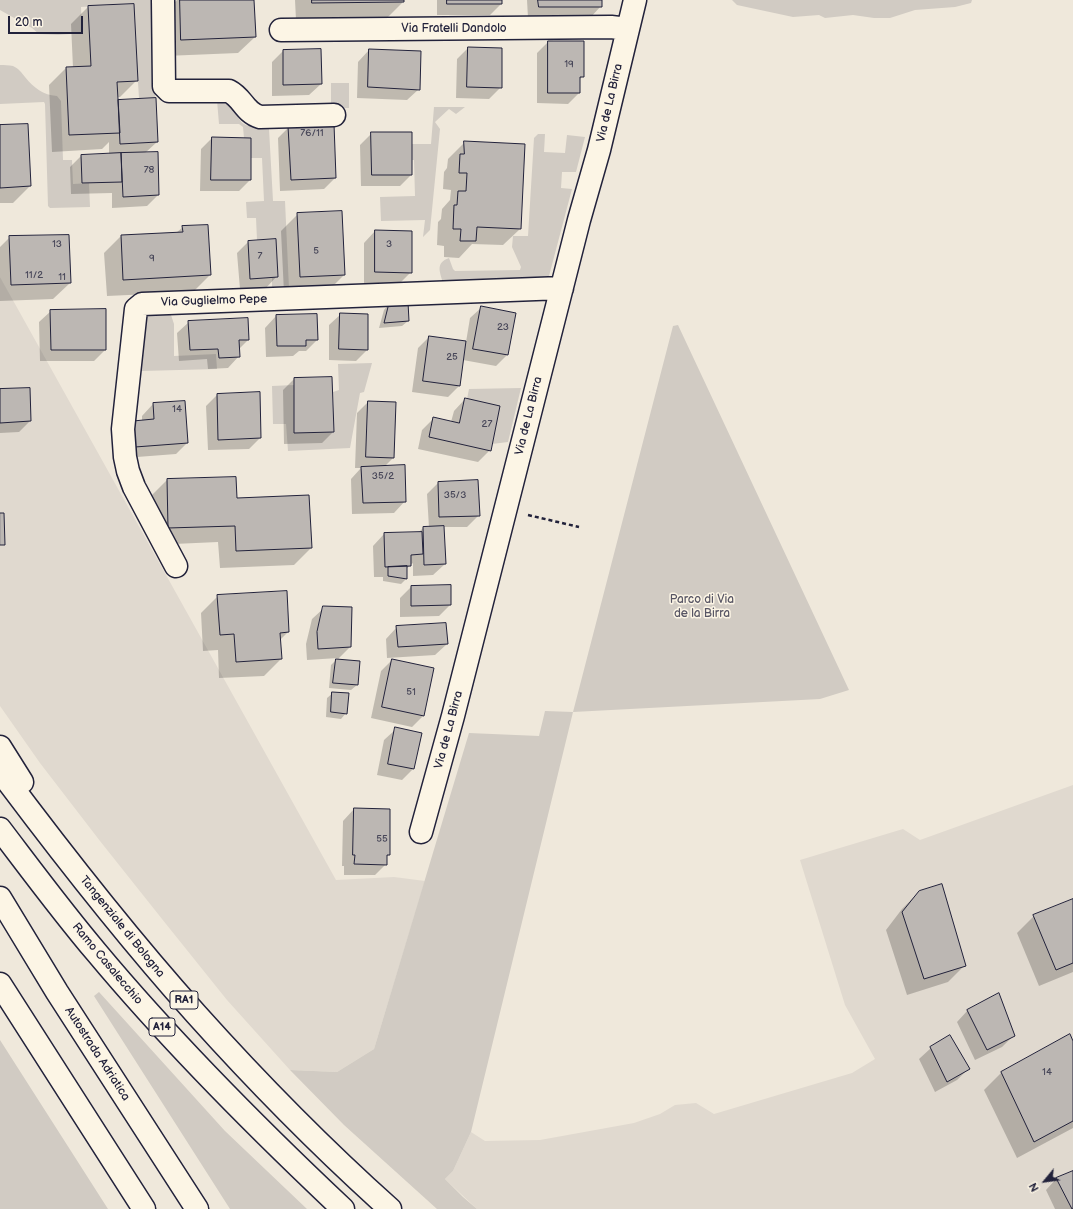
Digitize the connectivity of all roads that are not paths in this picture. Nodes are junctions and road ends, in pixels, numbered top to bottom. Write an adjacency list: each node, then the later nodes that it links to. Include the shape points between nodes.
1 (163, 0): 5 (main road, via 164,86 169,91 229,91 236,95 253,115 260,117)
2 (635, 0): 3 (main road, Via de La Birra)
3 (628, 29): 4 (main road, Via Fratelli Dandolo, via 611,27); 6 (main road, Via de La Birra)
4 (281, 30)
5 (334, 115)
6 (562, 288): 7 (main road, Via Guglielmo Pepe, via 142,304 136,309 123,429 125,457 134,487); 11 (main road, Via de La Birra)
7 (176, 566)
8 (0, 747): 12 (main road)
9 (0, 771): 12 (main road, Tangenziale di Bologna / RA1)
10 (0, 829): 17 (main road, Ramo Casalecchio / A14, via 97,953 158,1023 281,1151)
11 (421, 832)
12 (93, 892): 18 (main road, Tangenziale di Bologna / RA1, via 164,979 248,1071)
13 (0, 898): 16 (main road, Autostrada Adriatica, via 57,992)
14 (0, 984): 15 (main road)
15 (144, 1209)
16 (197, 1209)
17 (343, 1209)
18 (390, 1209)

